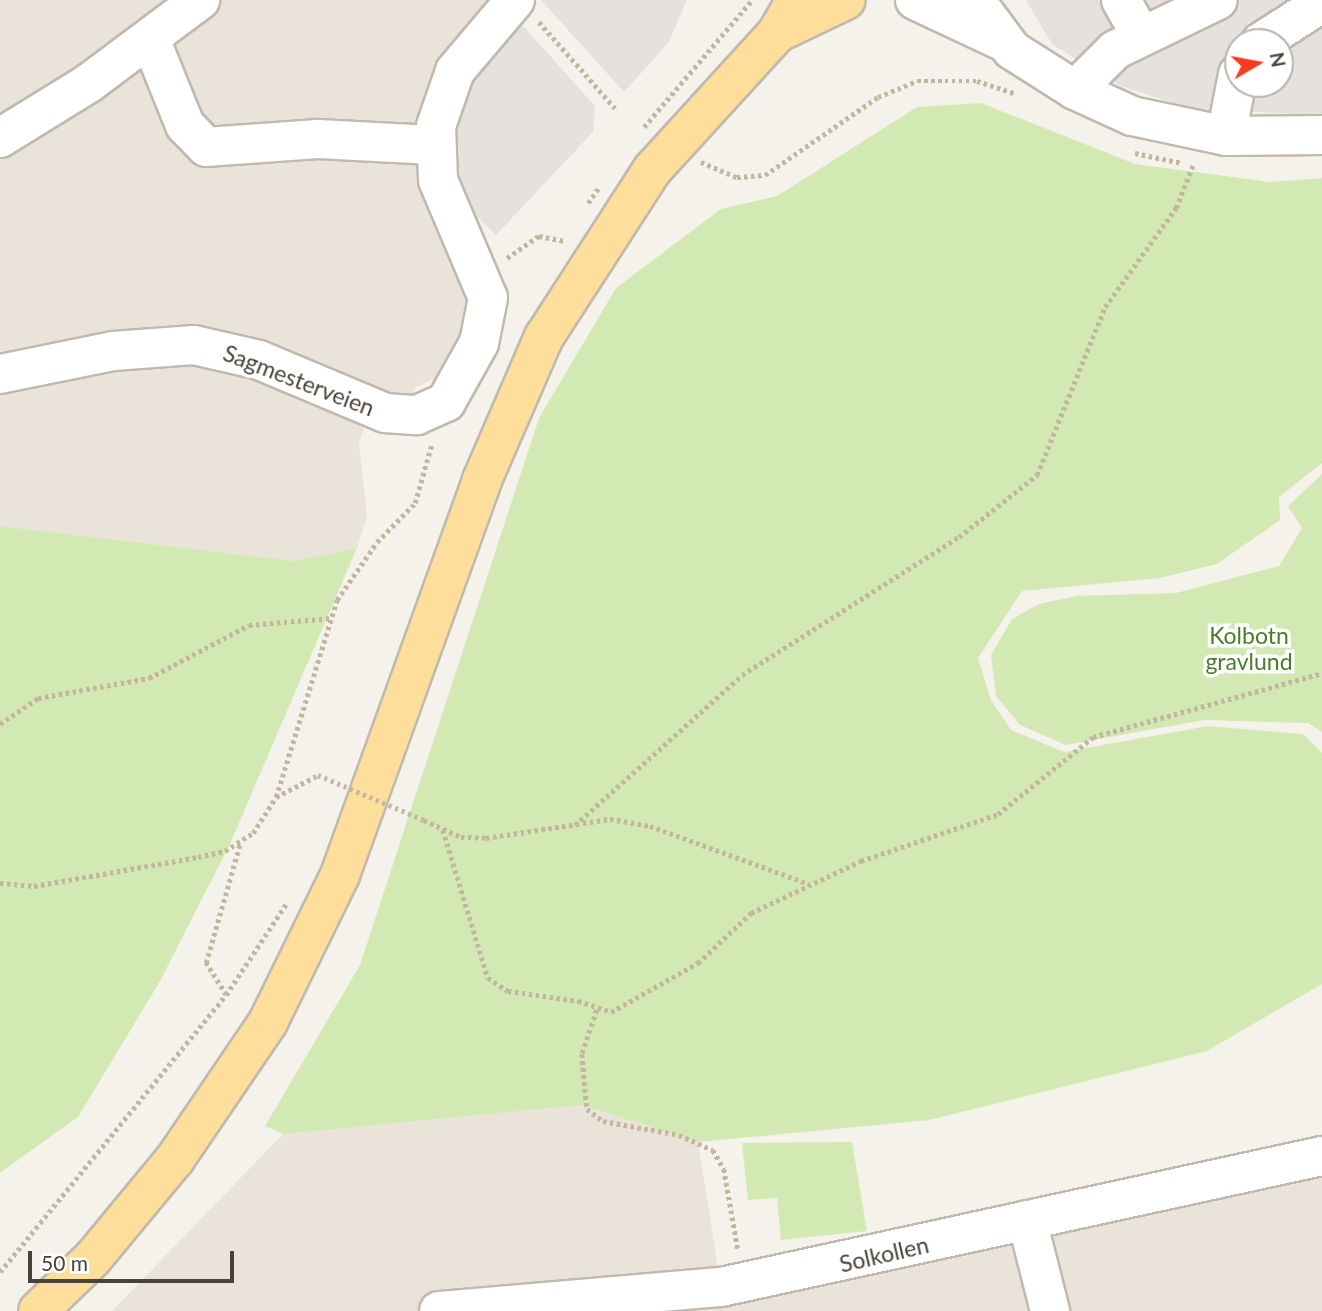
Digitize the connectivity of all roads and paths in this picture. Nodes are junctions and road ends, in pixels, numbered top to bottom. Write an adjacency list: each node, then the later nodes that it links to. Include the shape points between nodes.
1 (200, 0): 14 (street)
2 (752, 0): 20 (path)
3 (796, 0): 12 (main road)
4 (846, 0): 12 (main road)
5 (915, 0): 15 (street)
6 (975, 0): 15 (street)
7 (1121, 0): 13 (street)
8 (1218, 0): 13 (street)
9 (1322, 3): 11 (street)
10 (524, 7): 19 (path); 23 (street, Sagmesterveien, via 455,71)
11 (1283, 28)
12 (777, 33): 54 (main road, via 652,170 544,337 482,480 340,875 274,1012 175,1159 93,1258)
13 (1141, 36): 16 (street, via 1099,61)
14 (151, 41): 22 (street); 23 (street, via 185,125 206,147 307,139)
15 (1002, 41): 16 (street)
16 (1075, 90): 25 (street)
17 (1024, 98): 26 (path, via 977,80 917,80 878,97 765,175 737,177)
18 (1231, 98): 25 (street)
19 (615, 108)
20 (640, 131)
21 (1322, 135): 25 (street)
22 (0, 138)
23 (433, 145): 33 (street, Sagmesterveien, via 442,193)
24 (1128, 151): 27 (path)
25 (1215, 151): 27 (path)
26 (694, 157)
27 (1193, 165): 42 (path, via 1177,208 1105,307 1037,475 958,537 742,675)
28 (601, 183): 29 (path)
29 (579, 218)
30 (572, 229): 31 (path)
31 (565, 241): 32 (path); 33 (path, via 550,235 530,239)
32 (558, 253)
33 (484, 281): 34 (street, Sagmesterveien, via 487,314 473,356 446,402 417,415 375,410 259,360 194,345 113,351)
34 (0, 374)
35 (429, 437): 36 (path, via 415,503 377,542)
36 (331, 618): 38 (path, via 249,625 149,678 38,698); 41 (path)
37 (1322, 673): 46 (path, via 1114,728 1077,747 1034,791 998,814)
38 (0, 724)
39 (347, 769): 40 (path)
40 (338, 793)
41 (276, 797): 43 (path, bridge, via 318,775); 44 (path)
42 (575, 825): 43 (path, via 486,838); 46 (path, via 610,819 650,826)
43 (443, 830): 49 (path, via 488,978 508,991 579,1001)
44 (240, 843): 45 (path, via 225,851 83,879); 48 (path, via 206,963)
45 (0, 883)
46 (808, 884): 49 (path, via 740,921 698,963 618,1010)
47 (291, 895): 48 (path)
48 (226, 995): 52 (path)
49 (597, 1010): 53 (path, via 582,1054 587,1110 603,1121 679,1135 713,1150 724,1169)
50 (1322, 1156): 51 (street, Solkollen)
51 (1027, 1220): 53 (street, Solkollen); 56 (street)
52 (0, 1272)
53 (744, 1283): 55 (street, Solkollen)
54 (38, 1311)
55 (439, 1311)
56 (1050, 1311)

